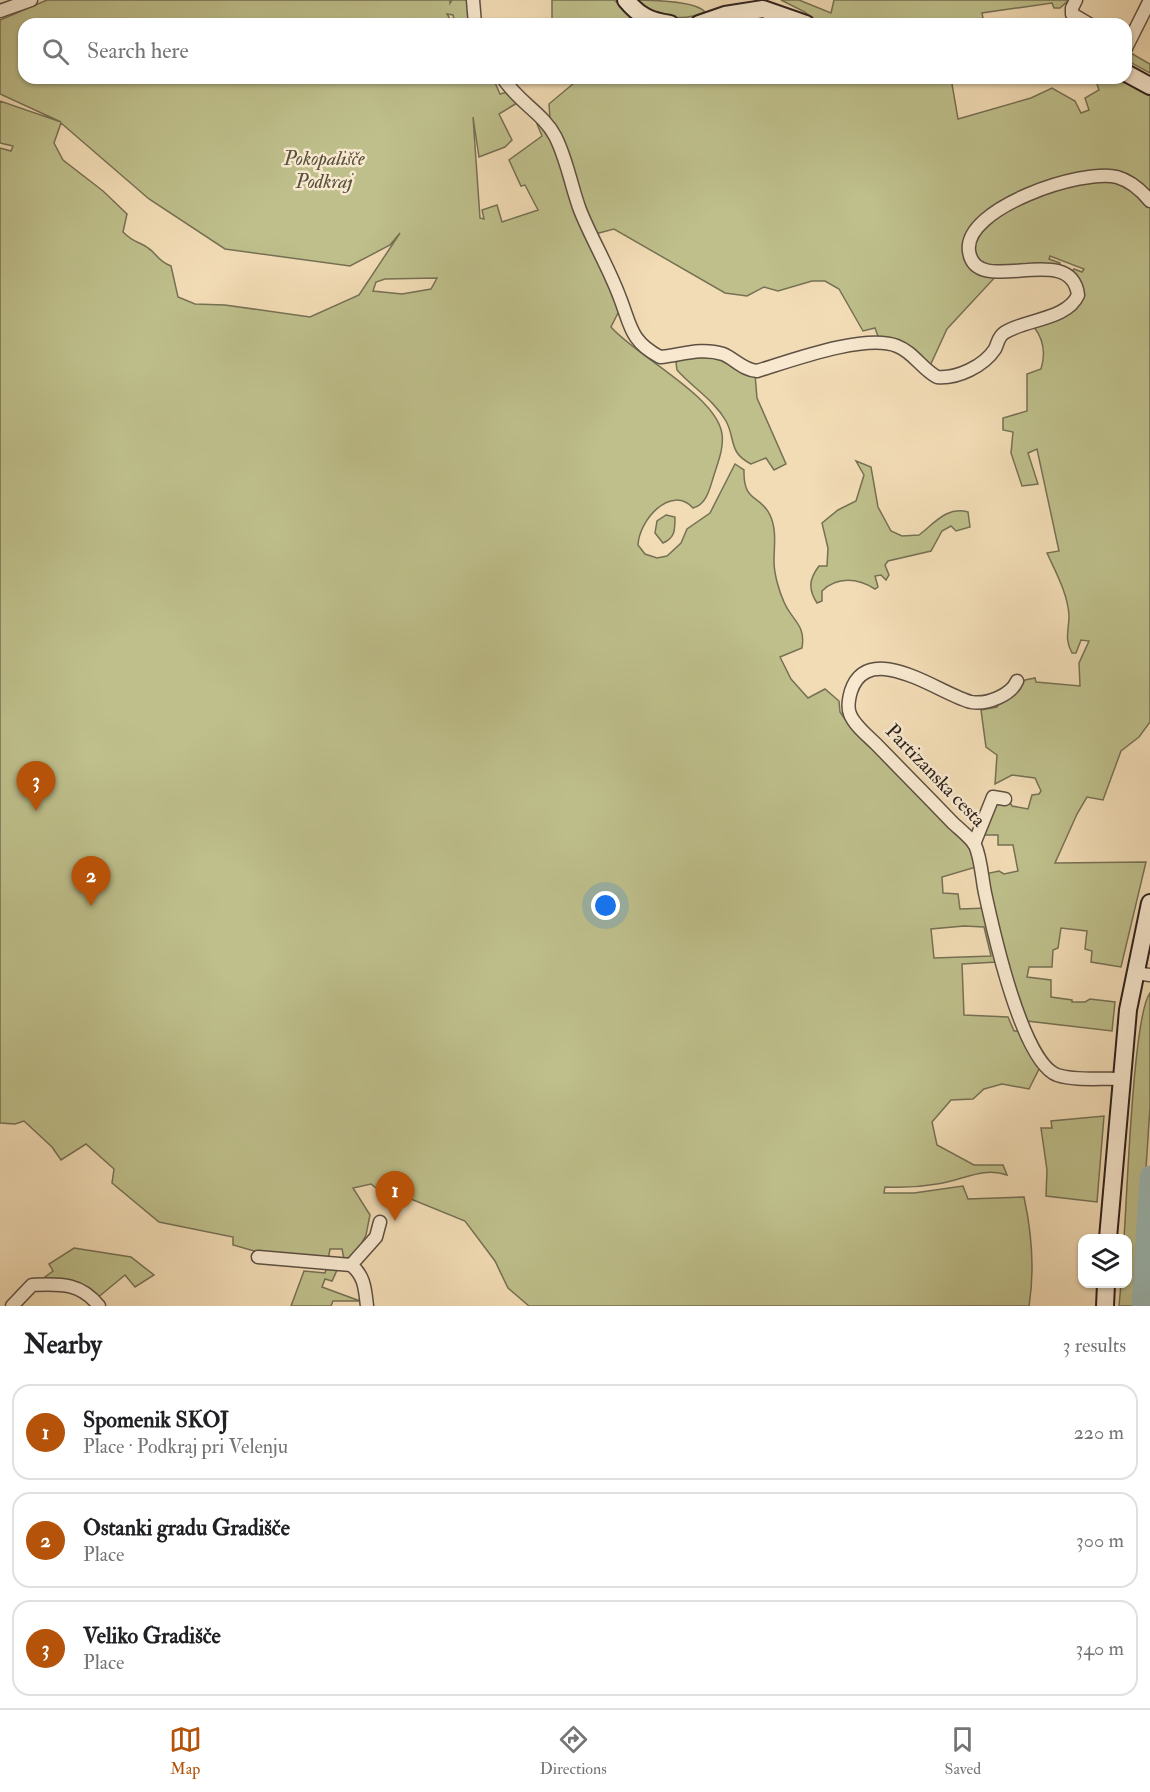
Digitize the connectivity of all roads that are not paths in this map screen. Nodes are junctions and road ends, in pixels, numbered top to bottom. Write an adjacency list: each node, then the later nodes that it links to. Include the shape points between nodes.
1 (31, 0): 6 (street)
2 (473, 0): 7 (street)
3 (626, 0): 8 (main road, via 636,13)
4 (1076, 0): 11 (street, via 1072,15)
5 (1150, 0): 12 (street)
6 (0, 11)
7 (474, 18)
8 (647, 18)
9 (716, 18): 10 (main road, via 763,9)
10 (789, 18)
11 (1078, 18)
12 (1132, 33)
13 (1132, 76): 15 (main road)
14 (507, 84): 16 (street, via 555,135 580,210 622,301 629,328 641,344 660,357 713,352 757,371 839,348 884,343 904,350 938,377 954,376 990,355 1004,334 1070,307 1078,295 1074,283 1047,268 993,272 980,267 969,255 968,244 976,227 1032,194 1094,176 1118,177)
15 (1150, 86)
16 (1150, 201)
17 (1017, 681): 19 (street, Partizanska cesta, via 1005,694 972,702 925,679 876,670 861,676 849,699 850,714 857,724)
18 (1005, 799): 19 (street, via 993,797)
19 (974, 844): 22 (street, Partizanska cesta, via 995,936 1036,1056 1058,1075)
20 (1150, 903): 21 (main road)
21 (1143, 974): 22 (main road)
22 (1120, 1079): 24 (main road)
23 (380, 1222): 26 (street, via 376,1237)
24 (1108, 1234)
25 (258, 1257): 26 (street)
26 (351, 1265): 30 (street, via 359,1271 365,1285)
27 (1106, 1288): 31 (main road)
28 (12, 1306): 29 (street, via 32,1285 69,1284)
29 (99, 1306)
30 (367, 1306)
31 (1105, 1306)

